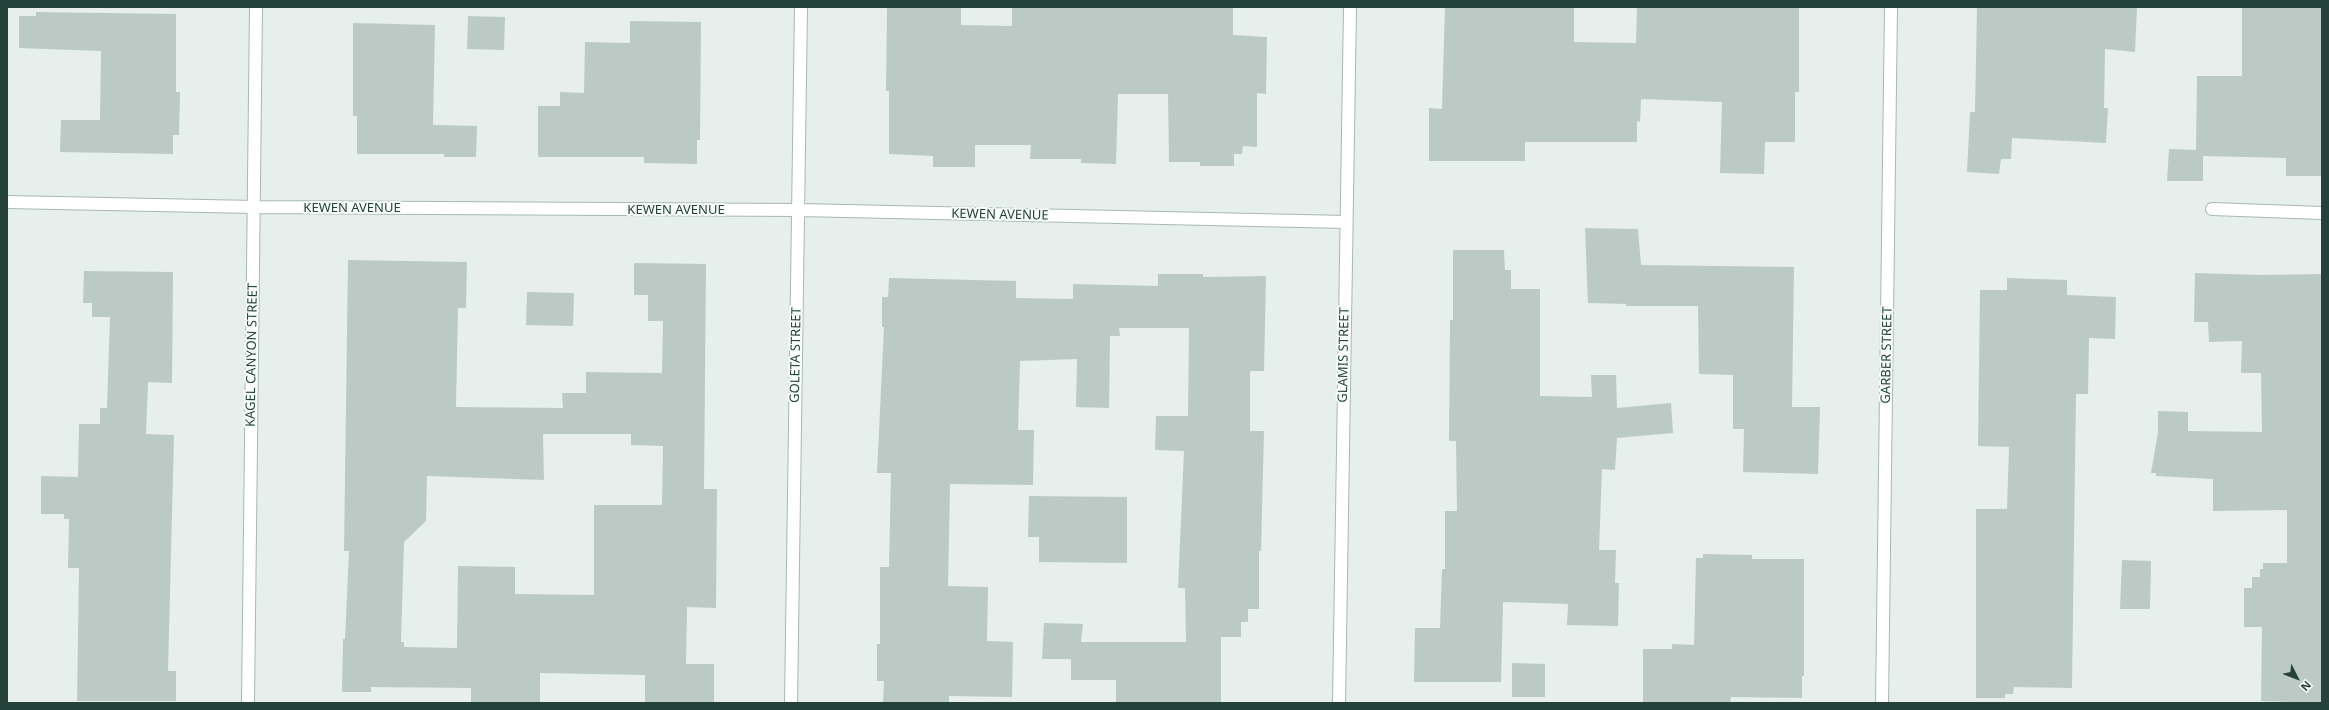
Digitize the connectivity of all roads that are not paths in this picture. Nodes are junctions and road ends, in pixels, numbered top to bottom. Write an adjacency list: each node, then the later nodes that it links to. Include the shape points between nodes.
1 (256, 7): 6 (street, KAGEL CANYON STREET)
2 (801, 7): 8 (street, GOLETA STREET)
3 (1350, 7): 10 (street, GLAMIS STREET)
4 (1891, 7): 14 (street, GARBER STREET)
5 (7, 202): 6 (street, KEWEN AVENUE)
6 (254, 207): 8 (street, KEWEN AVENUE); 11 (street, KAGEL CANYON STREET)
7 (2212, 209): 9 (street)
8 (798, 210): 10 (street, KEWEN AVENUE); 12 (street, GOLETA STREET)
9 (2322, 213)
10 (1346, 222): 13 (street, GLAMIS STREET)
11 (248, 703)
12 (791, 703)
13 (1339, 703)
14 (1882, 703)

